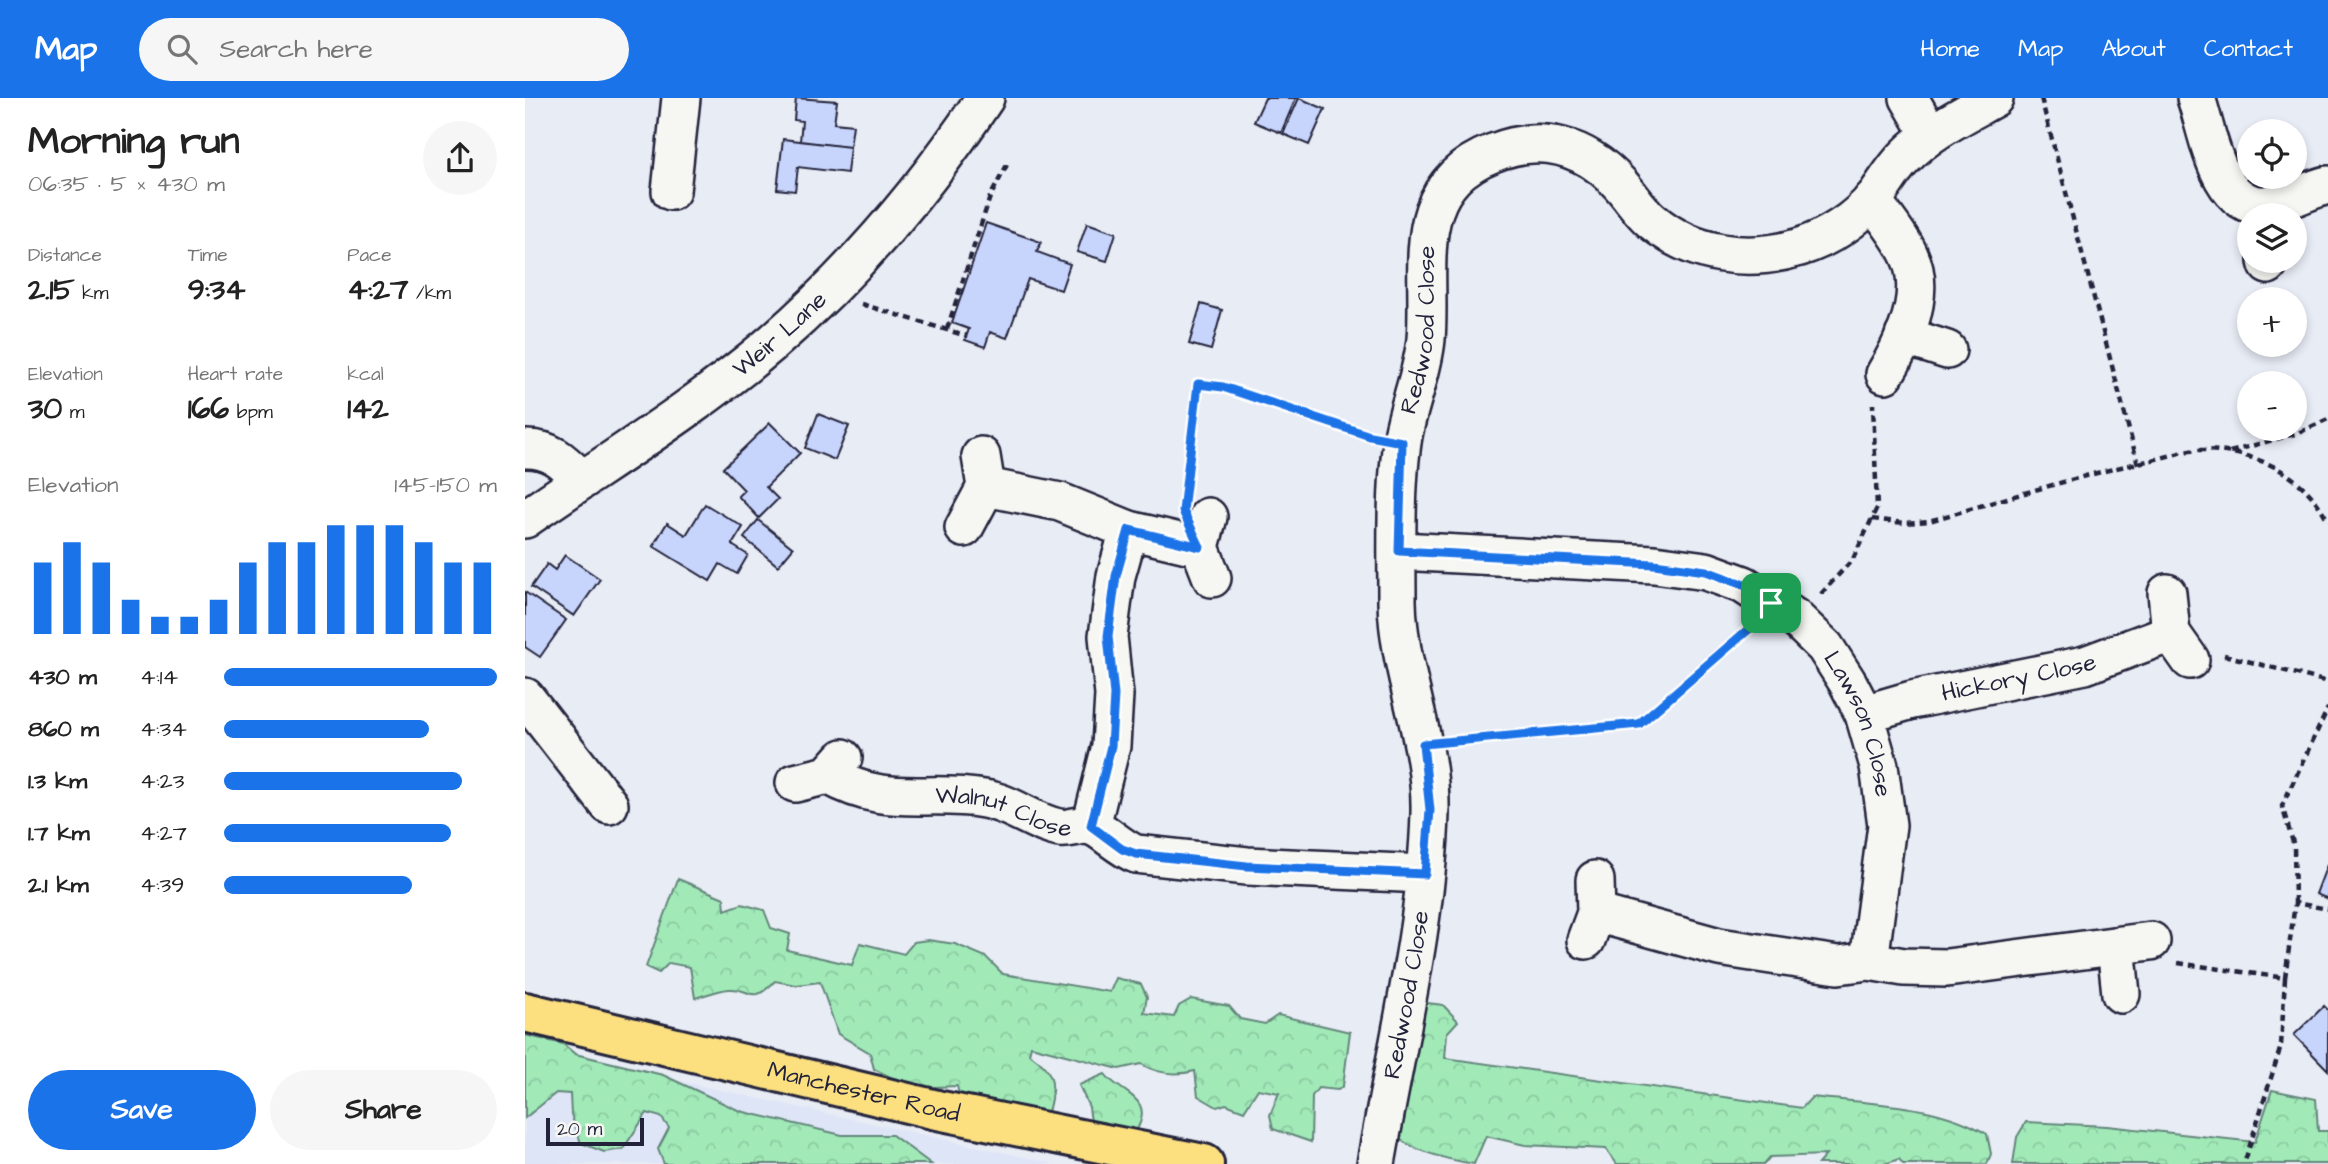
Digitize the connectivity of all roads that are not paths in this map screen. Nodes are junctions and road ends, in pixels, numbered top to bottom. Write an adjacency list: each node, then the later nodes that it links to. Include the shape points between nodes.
1 (681, 98): 8 (street)
2 (985, 98): 16 (street, Weir Lane, via 908,205 772,343)
3 (1909, 98): 6 (street)
4 (1993, 98): 6 (street, Redwood Close)
5 (2196, 98): 10 (street, via 2225,183)
6 (1930, 134): 9 (street, Redwood Close, via 1902,160)
7 (2328, 185): 11 (street)
8 (671, 191)
9 (1872, 200): 12 (street, via 1899,236 1915,271 1916,289); 21 (street, Redwood Close, via 1833,233 1801,247 1767,255 1723,254 1682,242 1650,220 1603,167 1584,153 1540,144 1511,147 1490,154 1455,178 1433,212 1425,268 1424,356 1402,442)
10 (2249, 203)
11 (2282, 203)
12 (1905, 335): 13 (street); 14 (street)
13 (1948, 350)
14 (1885, 374)
15 (525, 449): 16 (street, via 542,448)
16 (582, 480): 17 (street, Weir Lane)
17 (525, 519)
18 (964, 528): 19 (street, via 984,472)
19 (1129, 530): 20 (street); 27 (street, via 1116,576 1108,636 1114,695 1111,746)
20 (1206, 547)
21 (1399, 551): 24 (street, Lawson Close, via 1654,564 1706,571 1744,585 1825,647); 28 (street, Redwood Close, via 1401,642 1423,744 1430,810)
22 (2167, 593): 24 (street, Hickory Close, via 2180,645 1912,700)
23 (525, 697): 26 (street)
24 (1864, 715): 30 (street, Lawson Close, via 1879,766 1887,825)
25 (822, 772): 27 (street, Walnut Close, via 860,792 986,799 1058,828)
26 (609, 805)
27 (1091, 826): 28 (street, Walnut Close, via 1136,854 1247,866)
28 (1425, 874): 34 (street, Redwood Close)
29 (1592, 911): 30 (street, via 1719,947 1838,965)
30 (1869, 961): 31 (street, via 1947,968 2134,943)
31 (2121, 994)
32 (525, 1012): 33 (main road, Manchester Road, via 937,1110)
33 (1204, 1164)
34 (1376, 1164)

